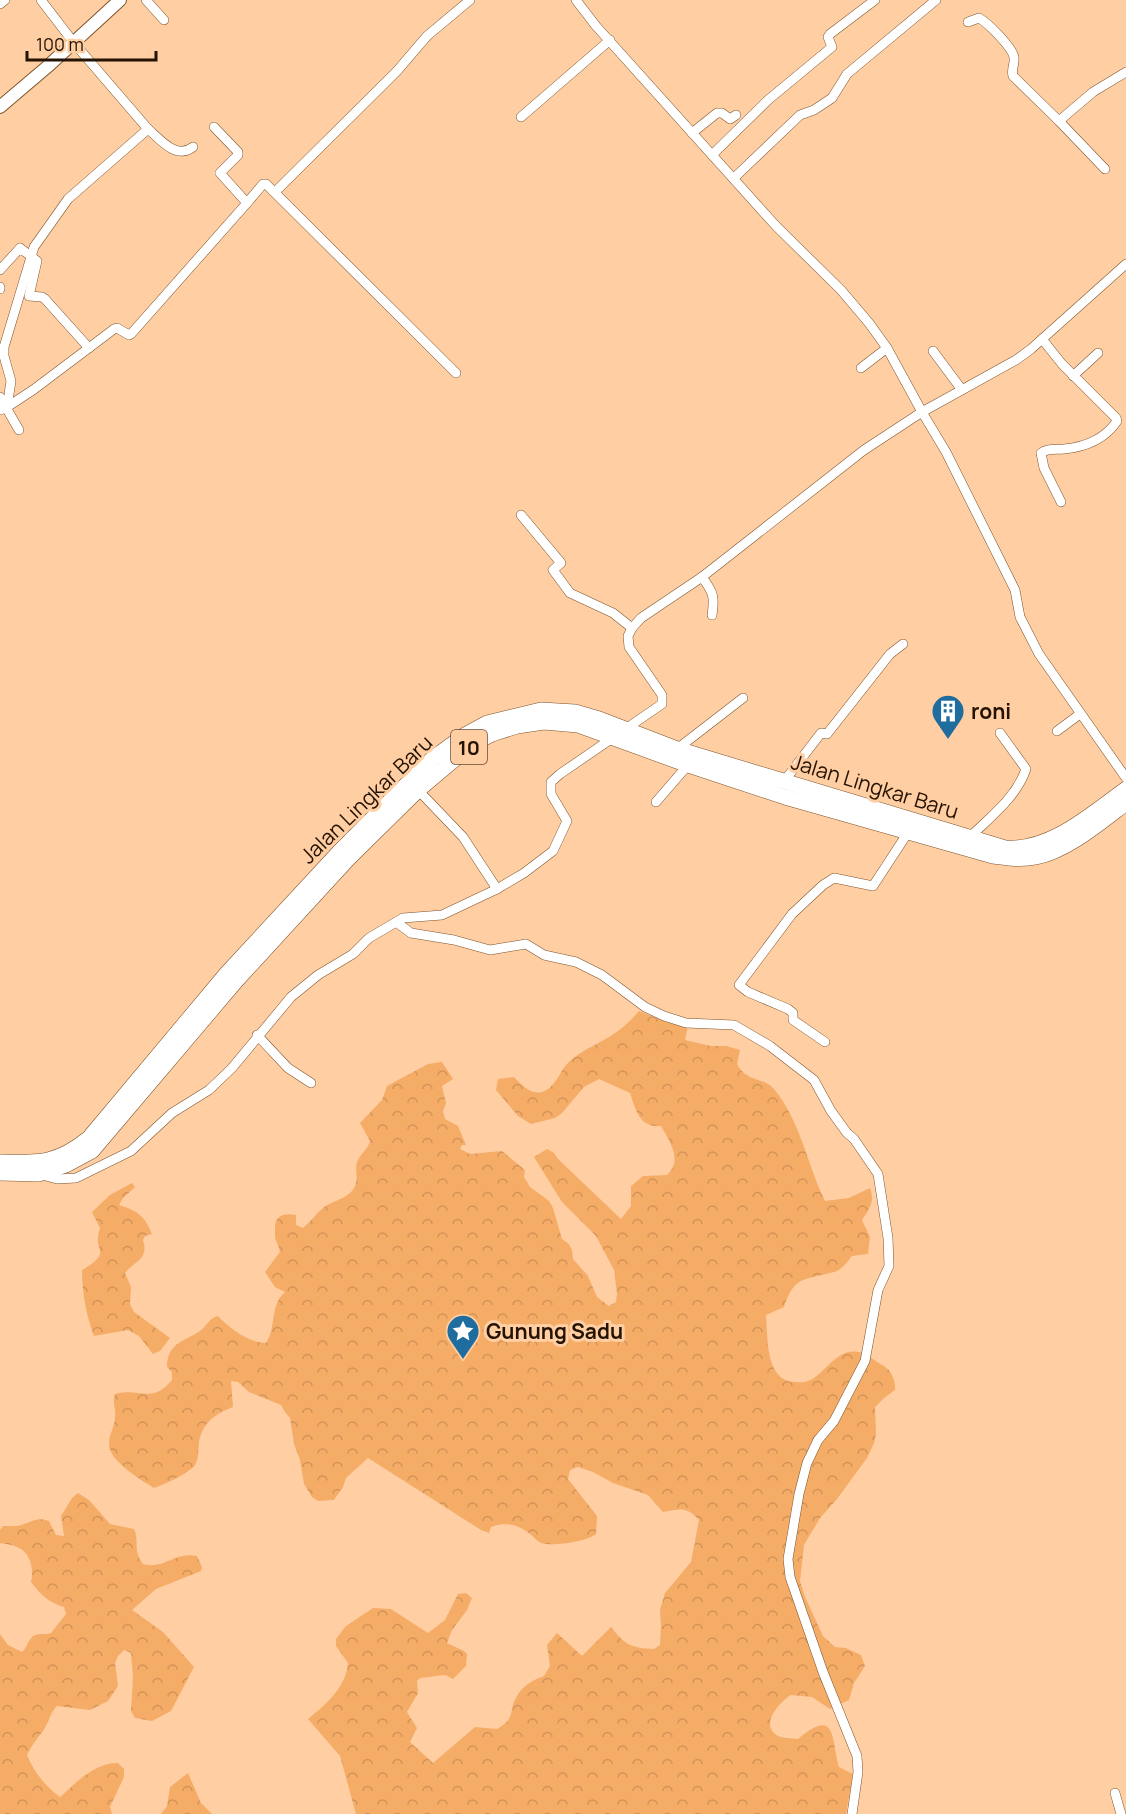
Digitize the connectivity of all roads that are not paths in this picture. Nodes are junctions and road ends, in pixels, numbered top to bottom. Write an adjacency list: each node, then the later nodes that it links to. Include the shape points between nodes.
1 (4, 0): 9 (street)
2 (40, 0): 13 (street)
3 (120, 0): 13 (main road)
4 (146, 0): 10 (street)
5 (470, 0): 26 (street, via 427,36)
6 (576, 0): 12 (street)
7 (875, 0): 23 (street, via 830,34 832,47 768,100)
8 (936, 0): 25 (street, via 847,74 832,98 800,115)
9 (0, 4)
10 (164, 20)
11 (968, 22): 18 (street, via 979,18 989,25 1012,54 1014,76)
12 (610, 40): 17 (street); 21 (street)
13 (74, 43): 15 (main road); 20 (street)
14 (1126, 72): 18 (street)
15 (0, 107)
16 (736, 115): 21 (street, via 730,119 717,113)
17 (521, 117)
18 (1059, 121): 24 (street)
19 (214, 127): 27 (street, via 238,152 219,173)
20 (148, 129): 22 (street, via 177,152); 28 (street, via 68,199 39,238)
21 (692, 133): 23 (street)
22 (193, 147)
23 (712, 155): 25 (street)
24 (1105, 169)
25 (734, 178): 33 (street, via 841,290)
26 (275, 192): 27 (street, via 265,183); 37 (street)
27 (247, 203): 32 (street, via 131,334 114,329)
28 (32, 257): 30 (street, via 20,248); 32 (street, via 36,265 29,296 45,299); 40 (street, via 4,346 10,381)
29 (1126, 264): 31 (street)
30 (0, 270)
31 (1042, 339): 38 (street); 39 (street, via 1016,360)
32 (89, 348): 40 (street, via 33,390)
33 (886, 348): 36 (street); 41 (street)
34 (933, 351): 39 (street)
35 (1098, 353): 38 (street)
36 (861, 368)
37 (456, 373)
38 (1073, 376): 43 (street, via 1117,421 1090,443 1041,453)
39 (962, 390): 41 (street)
40 (3, 403): 42 (street)
41 (922, 412): 45 (street, via 856,456); 50 (street, via 1015,590 1020,617 1039,654)
42 (20, 430)
43 (1061, 502)
44 (521, 515): 47 (street, via 561,563 553,570 570,593 613,613)
45 (702, 577): 46 (street, via 712,592); 47 (street)
46 (712, 615)
47 (632, 628): 52 (street, via 629,647 664,699 660,707)
48 (903, 644): 57 (street, via 890,654 827,734 821,733)
49 (743, 698): 54 (street)
50 (1080, 714): 51 (street); 56 (street)
51 (1057, 731)
52 (619, 733): 54 (highway, Jalan Lingkar Baru / 10); 55 (highway, Jalan Lingkar Baru / 10); 59 (highway, Jalan Lingkar Baru / 10, via 562,723 517,726 474,743); 64 (street, via 551,782 551,794 567,821 553,851); 69 (highway, Jalan Lingkar Baru / 10, via 575,712 541,710 487,723 465,735 432,759 340,851 227,973 89,1138 60,1157 40,1163)
53 (1000, 733): 63 (street, via 1025,766 1024,774 1013,793)
54 (677, 748): 57 (highway, Jalan Lingkar Baru / 10)
55 (688, 765): 60 (street); 62 (highway, Jalan Lingkar Baru / 10)
56 (1126, 778)
57 (785, 780): 63 (highway, Jalan Lingkar Baru / 10)
58 (1126, 789): 63 (highway, Jalan Lingkar Baru / 10, via 1082,820 1029,847 1005,848)
59 (418, 790): 64 (street, via 464,837); 71 (highway, Jalan Lingkar Baru / 10, via 348,859 236,981 92,1151)
60 (656, 802)
61 (1126, 803): 62 (highway, Jalan Lingkar Baru / 10, via 1051,853 1036,857 993,856)
62 (909, 831): 67 (street, via 873,886 834,878 803,903 739,985 788,1009 793,1020)
63 (970, 837)
64 (497, 889): 65 (street, via 442,915 408,916)
65 (396, 922): 66 (street, via 318,975 291,997); 73 (street, via 411,933 490,950 526,944 544,955 576,962 602,975 664,1016 686,1023 741,1028 814,1080 831,1111 878,1174 889,1266 878,1290 865,1361 807,1463 788,1559 790,1577 823,1672 857,1756)
66 (257, 1035): 68 (street, via 288,1068); 71 (street, via 209,1090 172,1113 123,1155 76,1178 57,1179)
67 (825, 1042)
68 (311, 1083)
69 (0, 1162)
70 (0, 1173): 71 (highway, Jalan Lingkar Baru / 10)
71 (39, 1174)
72 (1115, 1793): 74 (street)
73 (852, 1814)
74 (1121, 1814)

